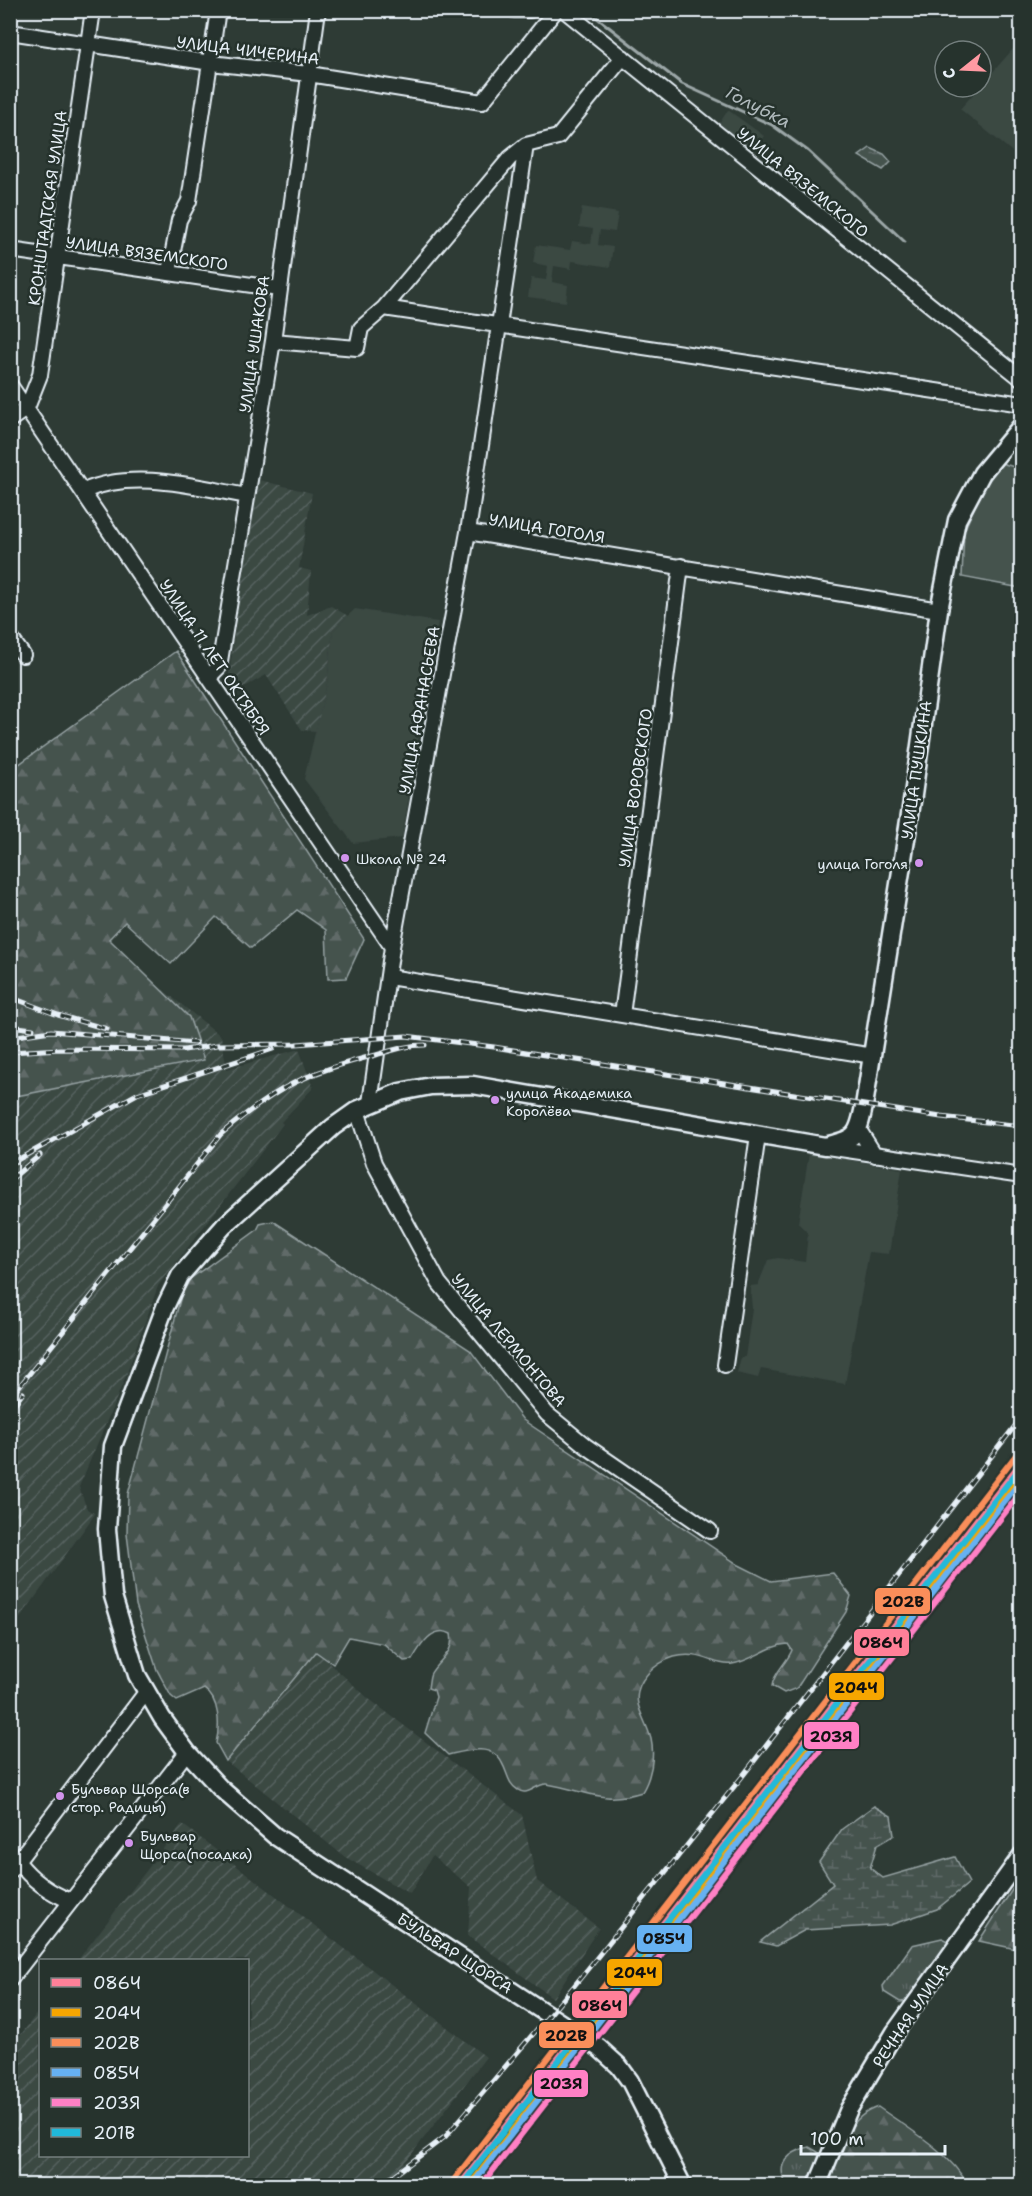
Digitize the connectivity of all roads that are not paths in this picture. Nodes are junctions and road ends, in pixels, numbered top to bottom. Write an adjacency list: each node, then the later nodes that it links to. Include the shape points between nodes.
1 (93, 10): 9 (street, КРОНШТАДТСКАЯ УЛИЦА)
2 (218, 10): 11 (street)
3 (318, 10): 12 (street, УЛИЦА УШАКОВА)
4 (514, 10): 5 (street)
5 (530, 10)
6 (556, 10): 12 (street, УЛИЦА ЧИЧЕРИНА, via 482,102)
7 (564, 10): 10 (street, УЛИЦА ВЯЗЕМСКОГО)
8 (10, 32): 9 (street, УЛИЦА ЧИЧЕРИНА)
9 (87, 44): 11 (street, УЛИЦА ЧИЧЕРИНА); 15 (street, КРОНШТАДТСКАЯ УЛИЦА)
10 (623, 57): 13 (street, via 558,137); 21 (street, УЛИЦА ВЯЗЕМСКОГО)
11 (211, 63): 12 (street, УЛИЦА ЧИЧЕРИНА); 16 (street, via 189,201 179,220)
12 (309, 74): 17 (street, УЛИЦА УШАКОВА)
13 (526, 145): 18 (street, via 510,158); 19 (street, УЛИЦА АФАНАСЬЕВА)
14 (10, 250): 15 (street, УЛИЦА ВЯЗЕМСКОГО)
15 (58, 256): 16 (street, УЛИЦА ВЯЗЕМСКОГО); 24 (street, КРОНШТАДТСКАЯ УЛИЦА, via 39,375)
16 (169, 272): 17 (street, УЛИЦА ВЯЗЕМСКОГО)
17 (279, 289): 20 (street, УЛИЦА УШАКОВА)
18 (384, 308): 19 (street); 20 (street, via 361,328 357,348)
19 (501, 324): 23 (street); 29 (street, УЛИЦА АФАНАСЬЕВА)
20 (273, 341): 28 (street, УЛИЦА УШАКОВА)
21 (1022, 379)
22 (10, 385): 24 (street, УЛИЦА 11 ЛЕТ ОКТЯБРЯ)
23 (1022, 405)
24 (27, 408): 25 (street); 27 (street, УЛИЦА 11 ЛЕТ ОКТЯБРЯ)
25 (10, 420)
26 (1022, 425): 31 (main road, УЛИЦА ПУШКИНА, via 982,473 957,520)
27 (84, 491): 28 (street, via 120,482 175,484); 34 (street, УЛИЦА 11 ЛЕТ ОКТЯБРЯ)
28 (247, 496): 34 (street, УЛИЦА УШАКОВА, via 219,667)
29 (468, 532): 30 (street, УЛИЦА ГОГОЛЯ); 35 (street, УЛИЦА АФАНАСЬЕВА)
30 (681, 566): 31 (street, УЛИЦА ГОГОЛЯ); 37 (street, УЛИЦА ВОРОВСКОГО)
31 (939, 610): 38 (main road, УЛИЦА ПУШКИНА)
32 (10, 637): 33 (street)
33 (23, 655)
34 (209, 677): 35 (street, УЛИЦА 11 ЛЕТ ОКТЯБРЯ)
35 (392, 947): 36 (street, УЛИЦА АФАНАСЬЕВА)
36 (389, 977): 37 (street); 39 (street, УЛИЦА АФАНАСЬЕВА)
37 (621, 1015): 38 (street)
38 (873, 1056): 40 (main road, УЛИЦА ПУШКИНА)
39 (364, 1106): 41 (main road, via 400,1092 431,1086 473,1085); 46 (street, УЛИЦА ЛЕРМОНТОВА, via 374,1163 439,1283 546,1414); 47 (main road, via 333,1127 198,1254 180,1276 138,1375 113,1446 107,1528 115,1606 137,1675)
40 (859, 1130): 42 (main road, via 850,1141); 43 (street)
41 (758, 1134): 42 (main road); 45 (street)
42 (825, 1146): 43 (street)
43 (875, 1155): 44 (street)
44 (1022, 1176)
45 (725, 1365)
46 (710, 1531)
47 (147, 1692): 48 (main road, БУЛЬВАР ЩОРСА); 50 (street)
48 (187, 1752): 51 (street); 53 (main road, БУЛЬВАР ЩОРСА, via 220,1788 276,1836 599,2048 630,2081)
49 (1022, 1856): 54 (main road, РЕЧНАЯ УЛИЦА, via 895,2032 849,2109)
50 (14, 1866): 51 (street)
51 (71, 1900): 52 (street)
52 (10, 1980)
53 (683, 2186)
54 (817, 2186)

